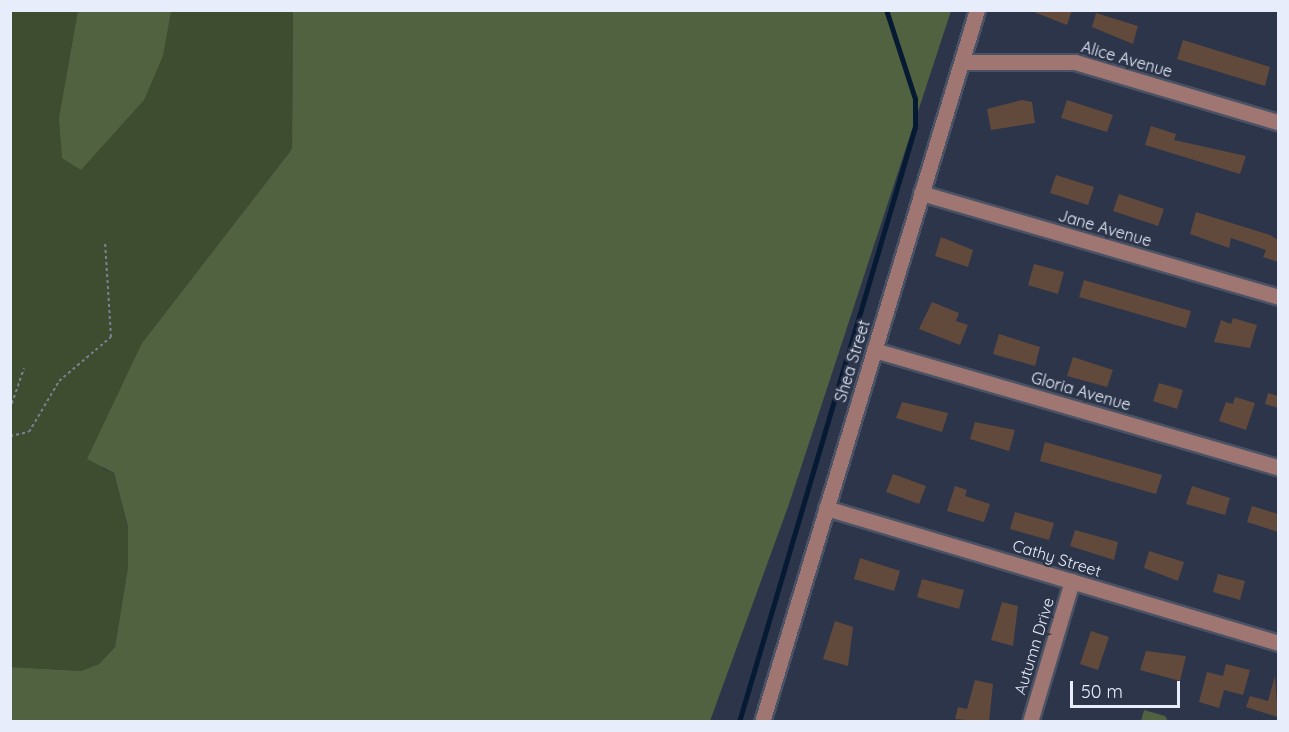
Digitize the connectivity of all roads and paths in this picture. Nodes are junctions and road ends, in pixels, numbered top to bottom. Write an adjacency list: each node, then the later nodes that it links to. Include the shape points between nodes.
1 (977, 10): 2 (street, Shea Street)
2 (962, 62): 3 (street, Alice Avenue, via 1076,62); 4 (street, Shea Street)
3 (1278, 122)
4 (921, 193): 6 (street, Jane Avenue); 7 (street, Shea Street)
5 (105, 241): 10 (path, via 111,337 60,381 29,432)
6 (1278, 297)
7 (874, 350): 11 (street, Gloria Avenue); 12 (street, Shea Street)
8 (24, 368): 9 (path)
9 (10, 408)
10 (10, 436)
11 (1278, 467)
12 (826, 508): 13 (street, Cathy Street); 15 (street, Shea Street)
13 (1072, 581): 14 (street, Cathy Street); 16 (street, Autumn Drive)
14 (1278, 643)
15 (762, 722)
16 (1030, 722)

